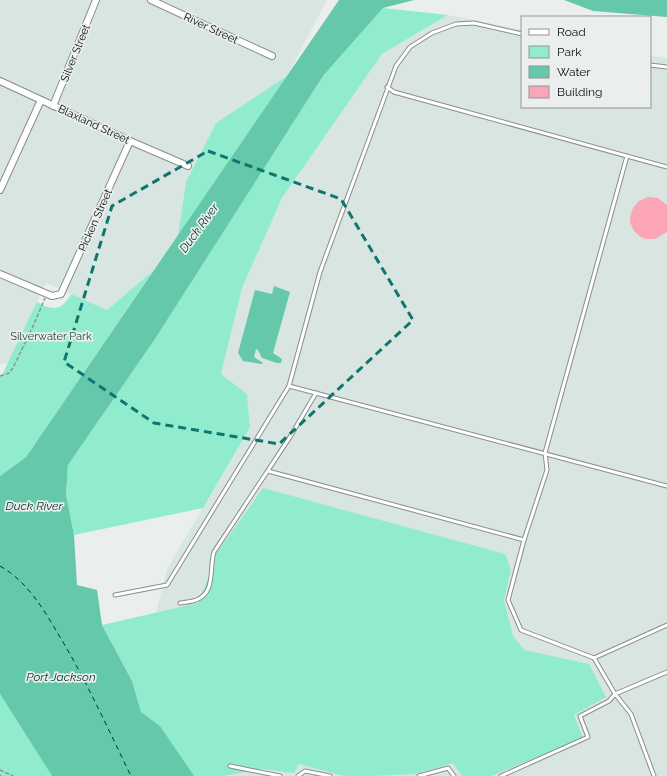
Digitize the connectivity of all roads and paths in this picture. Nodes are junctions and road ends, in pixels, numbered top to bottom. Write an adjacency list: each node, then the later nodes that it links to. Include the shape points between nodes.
1 (96, 0): 10 (street, Silver Street)
2 (151, 0): 4 (street, River Street)
3 (521, 34): 8 (lane, via 474,23 456,24 432,33 410,47 396,66)
4 (272, 56)
5 (651, 65): 6 (lane)
6 (667, 67)
7 (0, 81): 9 (street, Blaxland Street)
8 (387, 87): 12 (lane, via 394,92 418,99); 19 (lane, via 320,272)
9 (41, 100): 10 (street, Blaxland Street); 15 (street)
10 (53, 106): 11 (street, Blaxland Street)
11 (130, 141): 13 (street, Blaxland Street); 17 (street, Picken Street, via 65,288 56,296)
12 (627, 156): 14 (lane); 21 (lane)
13 (188, 166)
14 (667, 167)
15 (0, 190)
16 (0, 274): 17 (street)
17 (46, 294): 18 (path, via 13,368 9,373)
18 (0, 376)
19 (289, 386): 20 (lane); 25 (lane, via 167,585)
20 (316, 393): 21 (lane); 22 (lane)
21 (546, 454): 23 (lane); 24 (lane, via 547,470)
22 (268, 471): 24 (lane); 26 (lane, via 214,552 211,560 210,587 205,595 196,600)
23 (667, 486)
24 (524, 540): 28 (lane, via 508,600 521,630)
25 (115, 595)
26 (180, 603)
27 (667, 625): 28 (lane)
28 (594, 658): 30 (lane)
29 (667, 672): 30 (lane)
30 (615, 694): 39 (lane, via 609,701 580,716 588,736); 40 (lane, via 631,714)
31 (230, 766): 34 (lane)
32 (0, 770): 33 (path)
33 (13, 776)
34 (280, 776)
35 (298, 776): 36 (lane, via 305,771)
36 (330, 776)
37 (419, 776): 38 (lane, via 448,768)
38 (454, 776)
39 (501, 776)
40 (654, 776)

